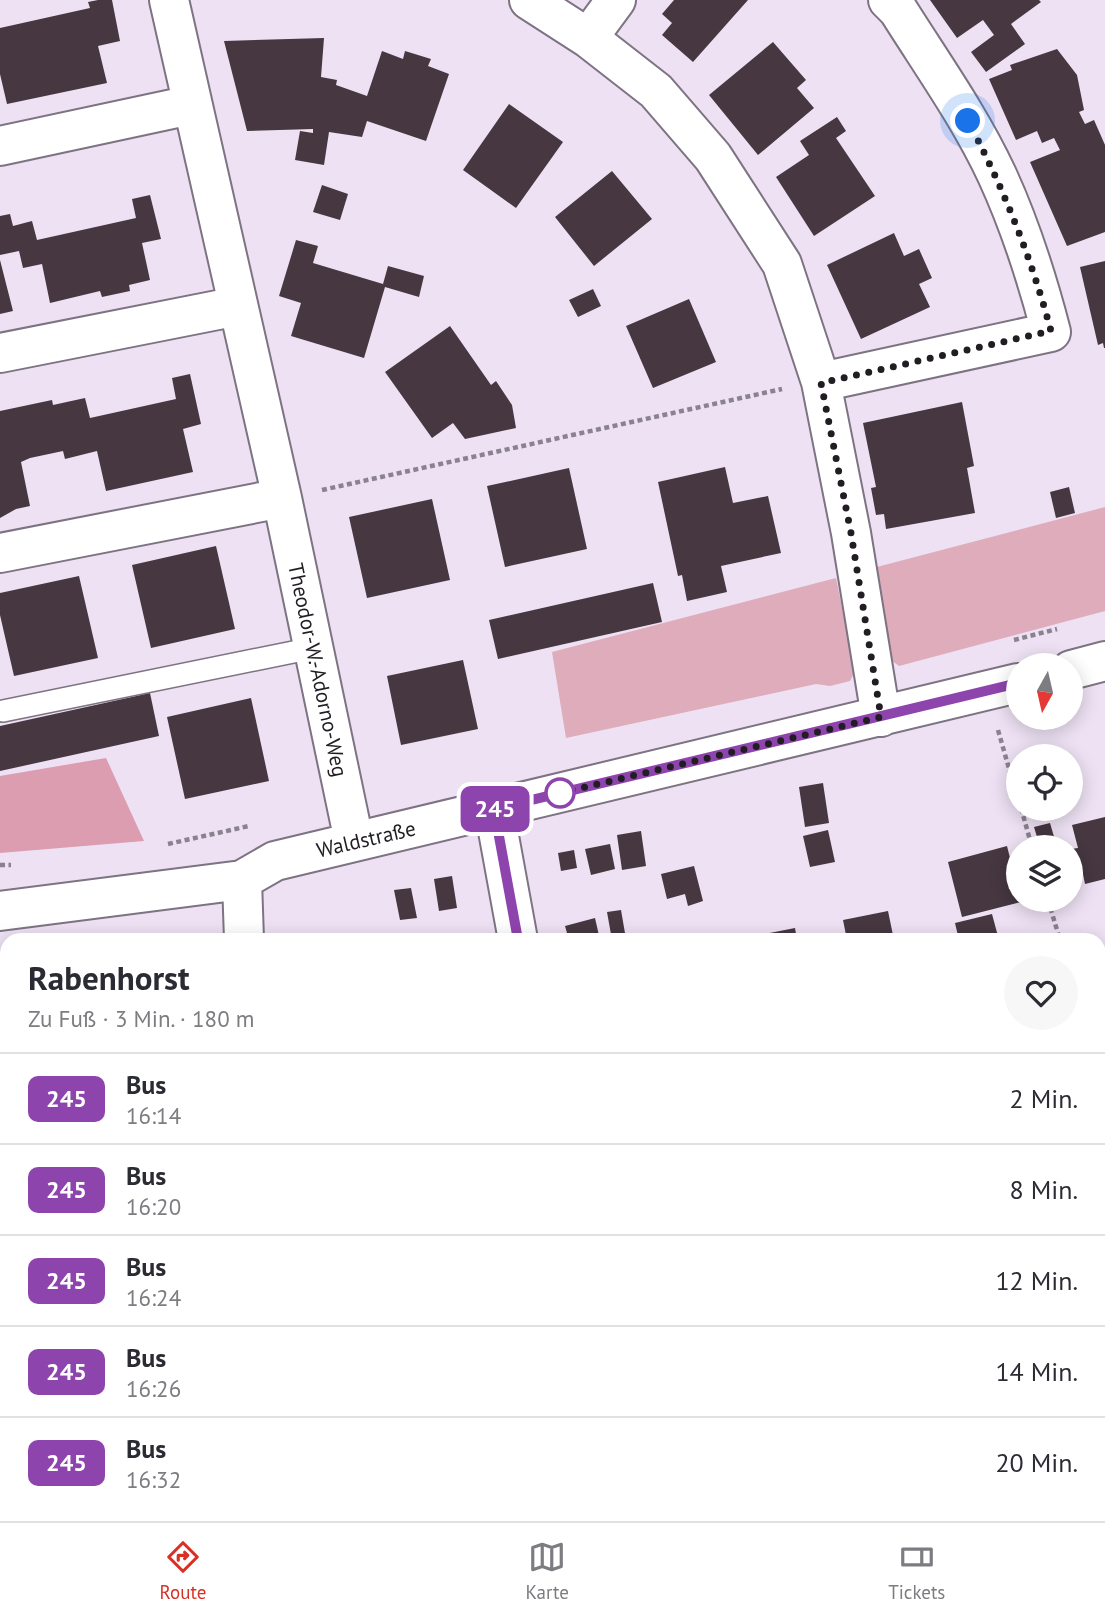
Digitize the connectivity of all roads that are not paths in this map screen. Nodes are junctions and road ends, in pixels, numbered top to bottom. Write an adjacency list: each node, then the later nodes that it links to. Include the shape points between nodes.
1 (169, 0): 6 (street, Theodor-W.-Adorno-Weg)
2 (529, 0): 5 (street)
3 (616, 0): 5 (street)
4 (888, 0): 10 (street, via 968,121 997,175 1033,267 1051,331)
5 (588, 38): 10 (street, via 656,91 713,157 782,264)
6 (191, 105): 7 (street); 8 (street, Theodor-W.-Adorno-Weg)
7 (0, 146)
8 (238, 306): 9 (street); 11 (street, Theodor-W.-Adorno-Weg)
9 (0, 354)
10 (821, 383): 18 (street)
11 (282, 498): 12 (street); 13 (street, Theodor-W.-Adorno-Weg)
12 (0, 553)
13 (313, 648): 17 (lane); 20 (street, Theodor-W.-Adorno-Weg)
14 (1105, 661): 15 (street)
15 (1083, 667)
16 (1003, 688): 18 (street, Waldstraße)
17 (3, 711)
18 (881, 717): 19 (street, Waldstraße)
19 (494, 809): 20 (street, Waldstraße); 24 (street)
20 (354, 841): 21 (street, Waldstraße, via 275,861)
21 (242, 880): 22 (street, Waldstraße); 23 (street)
22 (0, 911)
23 (244, 933)
24 (517, 933)

